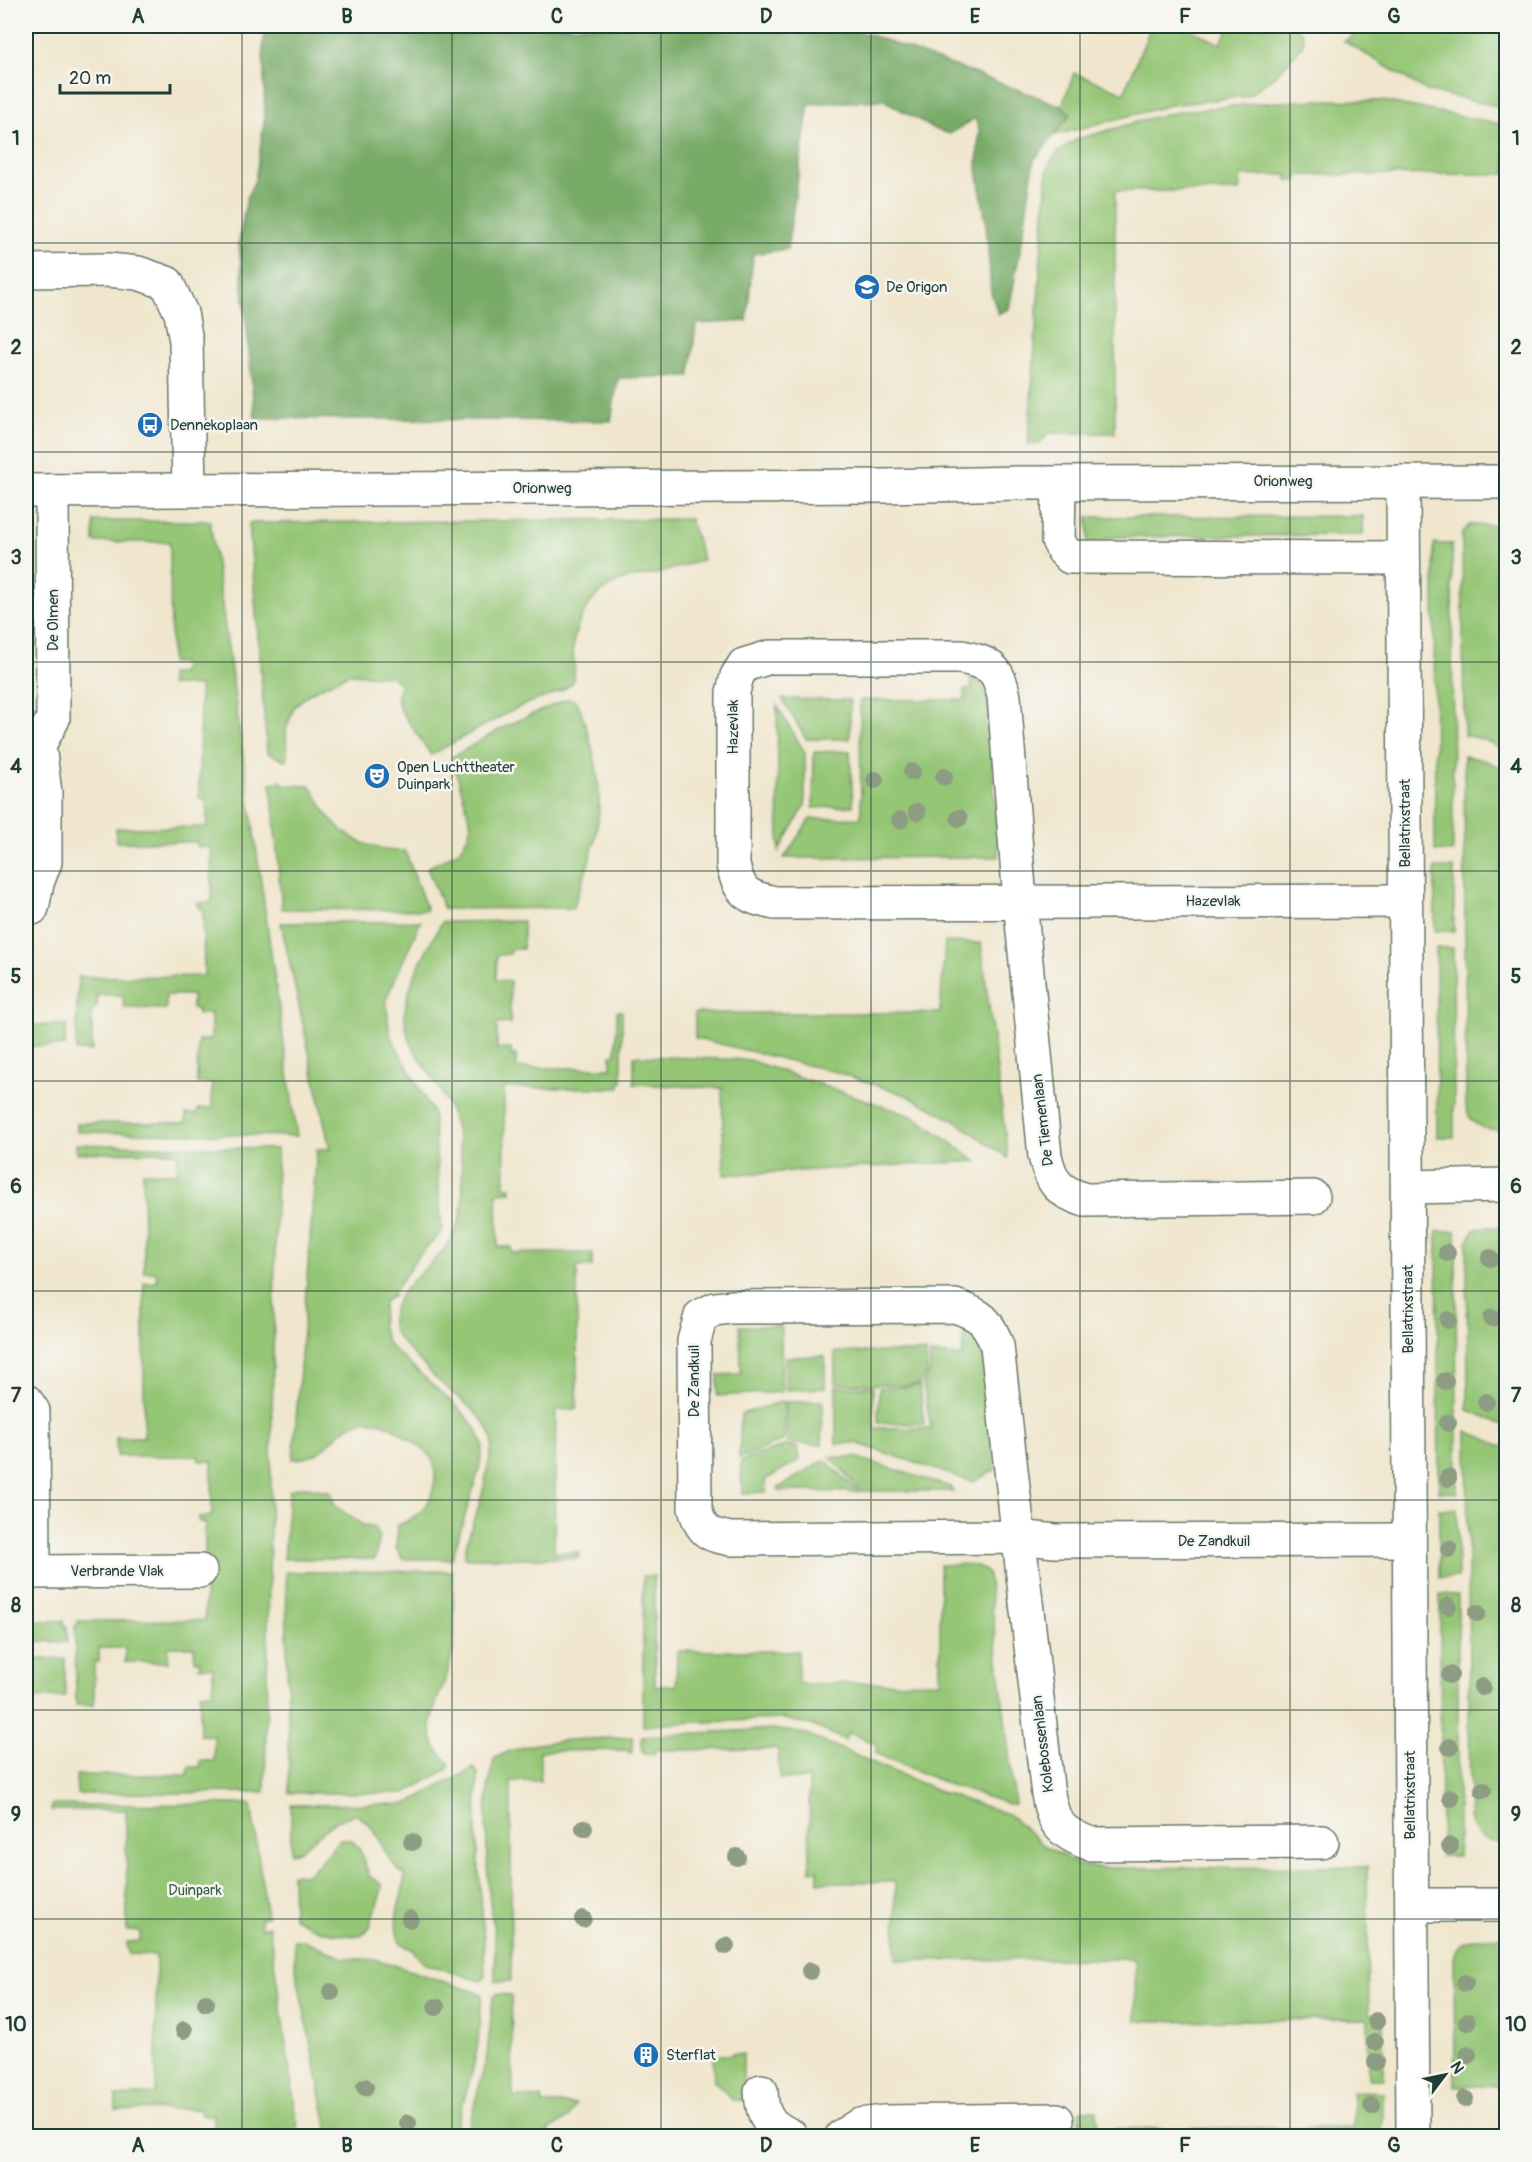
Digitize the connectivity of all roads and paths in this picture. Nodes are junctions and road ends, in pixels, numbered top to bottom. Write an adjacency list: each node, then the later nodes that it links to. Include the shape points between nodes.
1 (26, 271): 5 (street, via 108,270 138,273 167,283 181,313 186,341)
2 (1403, 482): 3 (street, Orionweg); 4 (street, Orionweg); 7 (street, Bellatrixstraat)
3 (1506, 482)
4 (1059, 483): 5 (street, Orionweg); 7 (street, via 1058,540 1070,557)
5 (189, 490): 6 (street, Orionweg)
6 (39, 491): 8 (street, De Olmen, via 53,719)
7 (1403, 558): 10 (street, Bellatrixstraat)
8 (32, 747): 11 (street, De Olmen, via 45,793 45,862)
9 (1020, 901): 9 (street, Hazevlak, via 1004,697 1001,680 993,668 961,657 770,657 744,665 733,692 733,866 745,894 775,903); 10 (street, Hazevlak); 14 (street, De Tiemenlaan, via 1045,1156 1049,1174 1058,1187 1085,1200)
10 (1405, 901): 13 (street, Bellatrixstraat)
11 (32, 908)
12 (1506, 1185): 13 (street)
13 (1408, 1187): 17 (street, Bellatrixstraat)
14 (1313, 1197)
15 (26, 1401): 19 (street, Verbrande Vlak, via 33,1411)
16 (1019, 1537): 16 (street, De Zandkuil, via 731,1539 706,1532 699,1522 694,1495 694,1341 701,1316 742,1307 955,1306 978,1315 986,1322 997,1346); 17 (street, De Zandkuil, via 1055,1541); 20 (street, Kolebossenlaan, via 1048,1796 1060,1828 1072,1838 1091,1844)
17 (1409, 1540): 21 (street, Bellatrixstraat)
18 (200, 1571): 19 (street, Verbrande Vlak)
19 (30, 1572)
20 (1322, 1842)
21 (1412, 1905): 22 (street); 27 (street, Bellatrixstraat)
22 (1506, 1905)
23 (761, 2091): 25 (street, via 766,2117)
24 (1057, 2120): 26 (street, via 884,2122 859,2125)
25 (790, 2136)
26 (842, 2136)
27 (1413, 2136)

